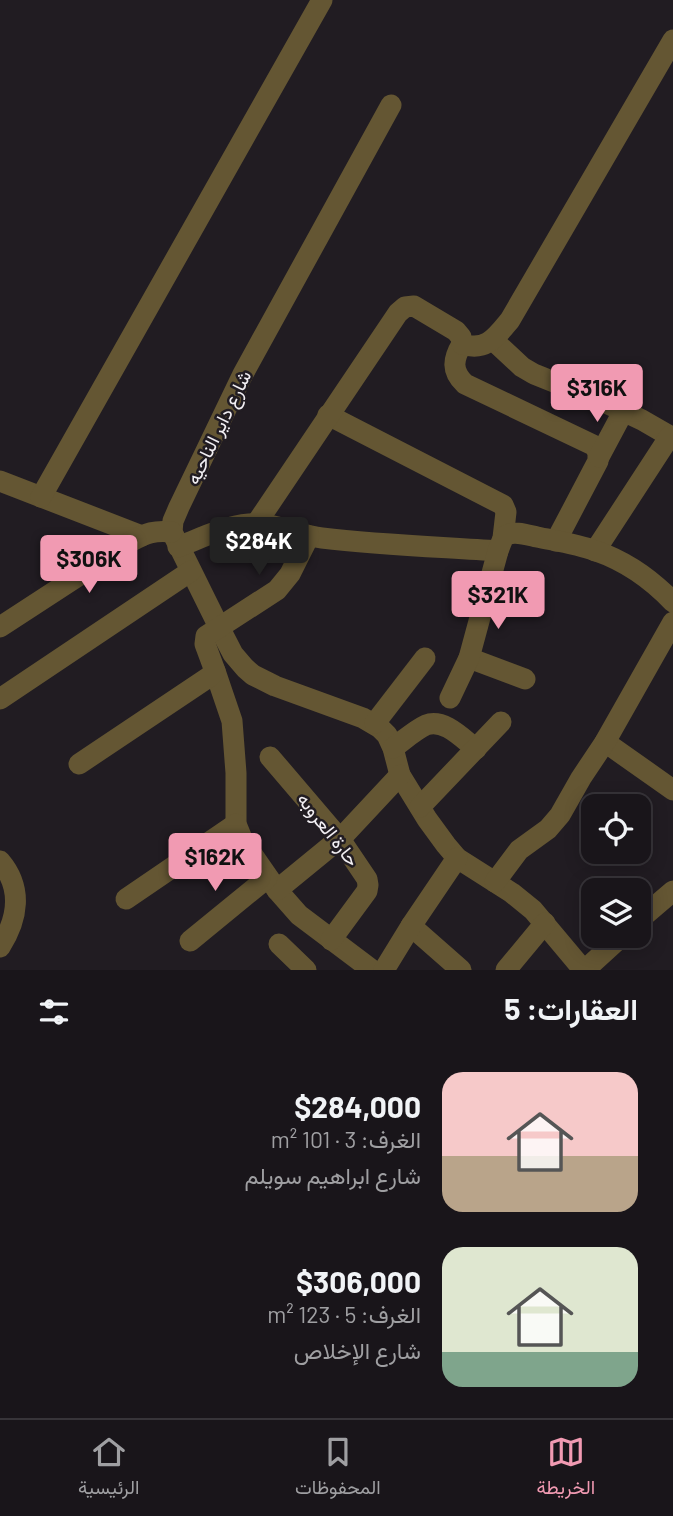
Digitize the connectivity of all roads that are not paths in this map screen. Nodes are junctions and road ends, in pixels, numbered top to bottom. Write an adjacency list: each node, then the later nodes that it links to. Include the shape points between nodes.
1 (322, 0): 11 (street)
2 (673, 40): 4 (street, via 510,320)
3 (391, 104): 15 (street, شارع داير الناحيه, via 243,374 173,521)
4 (492, 340): 5 (street, via 478,347); 6 (street, via 522,367)
5 (462, 344): 7 (street, via 456,331 414,306 405,307); 9 (street, via 454,370 465,384 595,446)
6 (624, 412): 8 (street); 9 (street)
7 (328, 415): 12 (street); 17 (street, via 503,505 506,513)
8 (672, 437): 18 (street)
9 (599, 457): 16 (street)
10 (0, 481): 11 (street)
11 (41, 497): 13 (street)
12 (256, 524): 14 (street); 15 (street)
13 (142, 536): 15 (street, via 157,531); 22 (street)
14 (309, 536): 17 (street); 23 (street, via 277,590)
15 (175, 539): 19 (street)
16 (555, 541): 17 (street, via 513,533); 18 (street)
17 (500, 545): 26 (street)
18 (596, 551): 20 (street, via 649,580)
19 (191, 571): 23 (street); 30 (street)
20 (673, 602)
21 (673, 622): 24 (street)
22 (0, 627)
23 (219, 627): 27 (street, via 205,639); 32 (street, via 233,654 253,674)
24 (665, 656): 33 (street)
25 (425, 658): 32 (street)
26 (469, 658): 28 (street); 29 (street)
27 (215, 671): 37 (street); 41 (street, via 232,721)
28 (524, 679)
29 (450, 698)
30 (0, 699)
31 (501, 722): 35 (street)
32 (375, 723): 34 (street)
33 (606, 742): 39 (street); 45 (street, via 560,815 519,850)
34 (393, 748): 35 (street, via 435,724); 38 (street)
35 (476, 749): 40 (street)
36 (270, 757): 42 (street, حارة العروبه)
37 (79, 764)
38 (400, 775): 40 (street); 42 (street)
39 (673, 790)
40 (420, 807): 43 (street)
41 (236, 824): 46 (street); 48 (street)
42 (340, 839): 46 (street); 52 (street, حارة العروبه, via 368,885)
43 (457, 858): 45 (street); 51 (street)
44 (0, 861): 55 (street, via 16,891 12,925)
45 (495, 882): 50 (street)
46 (272, 884): 52 (street, via 299,915); 53 (street)
47 (670, 896): 49 (street)
48 (126, 899)
49 (651, 911)
50 (545, 923): 56 (street, via 584,968); 61 (street)
51 (411, 926): 59 (street); 60 (street)
52 (331, 940): 58 (street)
53 (190, 941)
54 (279, 944): 57 (street)
55 (0, 947)
56 (609, 948)
57 (306, 970)
58 (372, 970)
59 (384, 970)
60 (461, 970)
61 (506, 970)

